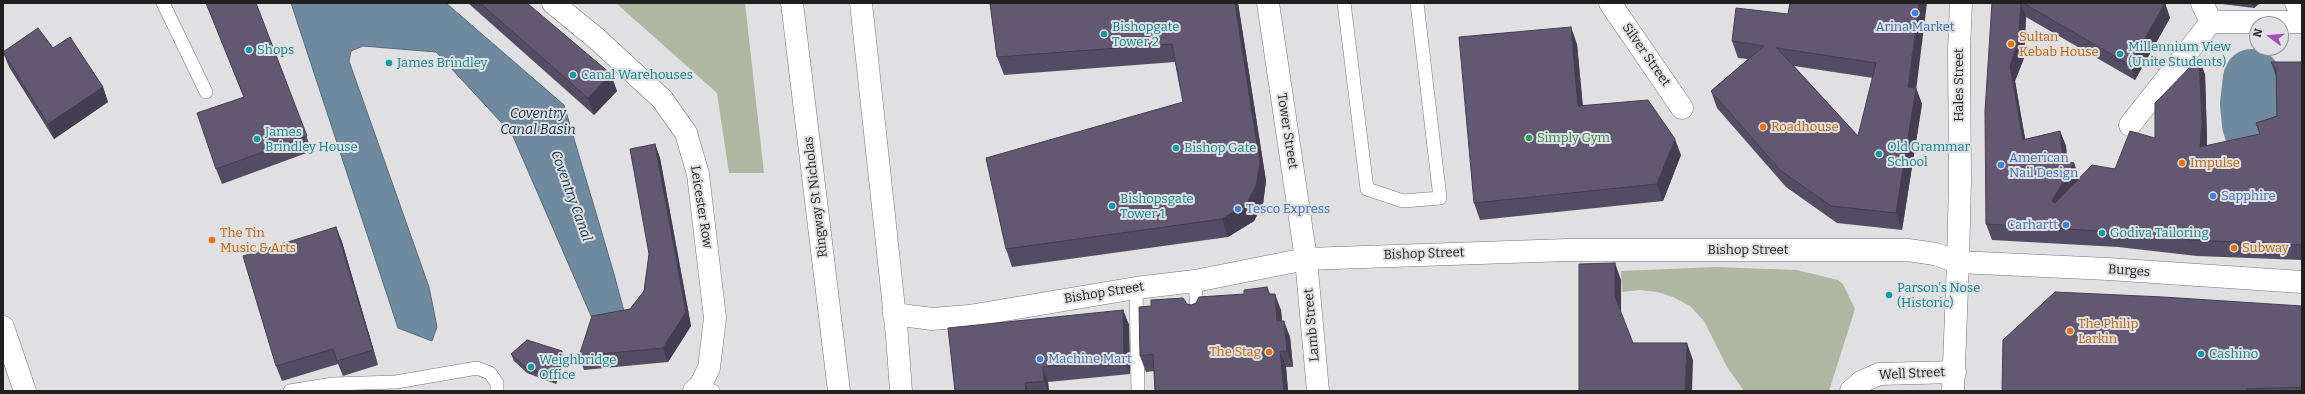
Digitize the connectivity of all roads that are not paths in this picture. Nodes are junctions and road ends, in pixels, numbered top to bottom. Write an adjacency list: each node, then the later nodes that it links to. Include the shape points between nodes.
1 (163, 3): 14 (lane)
2 (553, 3): 28 (main road, Leicester Row, via 662,99 686,133 698,174 715,318 709,368)
3 (792, 3): 19 (main road, Ringway St Nicholas)
4 (861, 3): 24 (main road)
5 (1268, 3): 17 (main road, Tower Street)
6 (1344, 3): 7 (lane, via 1367,189 1402,201 1440,198)
7 (1417, 3)
8 (1610, 3): 15 (main road, Silver Street)
9 (1961, 3): 18 (main road, Hales Street, via 1958,64)
10 (2296, 3): 12 (main road)
11 (2207, 12): 13 (main road); 16 (main road)
12 (2302, 12)
13 (2302, 22)
14 (206, 92)
15 (1682, 108)
16 (2130, 125)
17 (1306, 259): 18 (main road, Bishop Street, via 1567,250 1892,250 1935,254); 20 (main road, Bishop Street); 37 (main road, Lamb Street)
18 (1958, 262): 21 (main road, Burges); 27 (main road, Hales Street)
19 (825, 276): 32 (main road); 33 (main road, Ringway St Nicholas)
20 (1195, 281): 22 (main road, Bishop Street); 23 (lane)
21 (2301, 282)
22 (1136, 288): 24 (main road, Bishop Street, via 969,316 932,318); 36 (lane)
23 (1197, 313)
24 (894, 314): 26 (main road)
25 (3, 327): 29 (main road)
26 (897, 336): 34 (main road); 35 (main road)
27 (1954, 381): 38 (main road, Well Street, via 1879,374 1861,382)
28 (703, 389)
29 (26, 391)
30 (290, 391): 31 (lane, via 333,384 396,382 477,368 490,373 497,383)
31 (497, 391)
32 (830, 391)
33 (839, 391)
34 (902, 391)
35 (916, 391)
36 (1138, 391)
37 (1318, 391)
38 (1851, 391)

